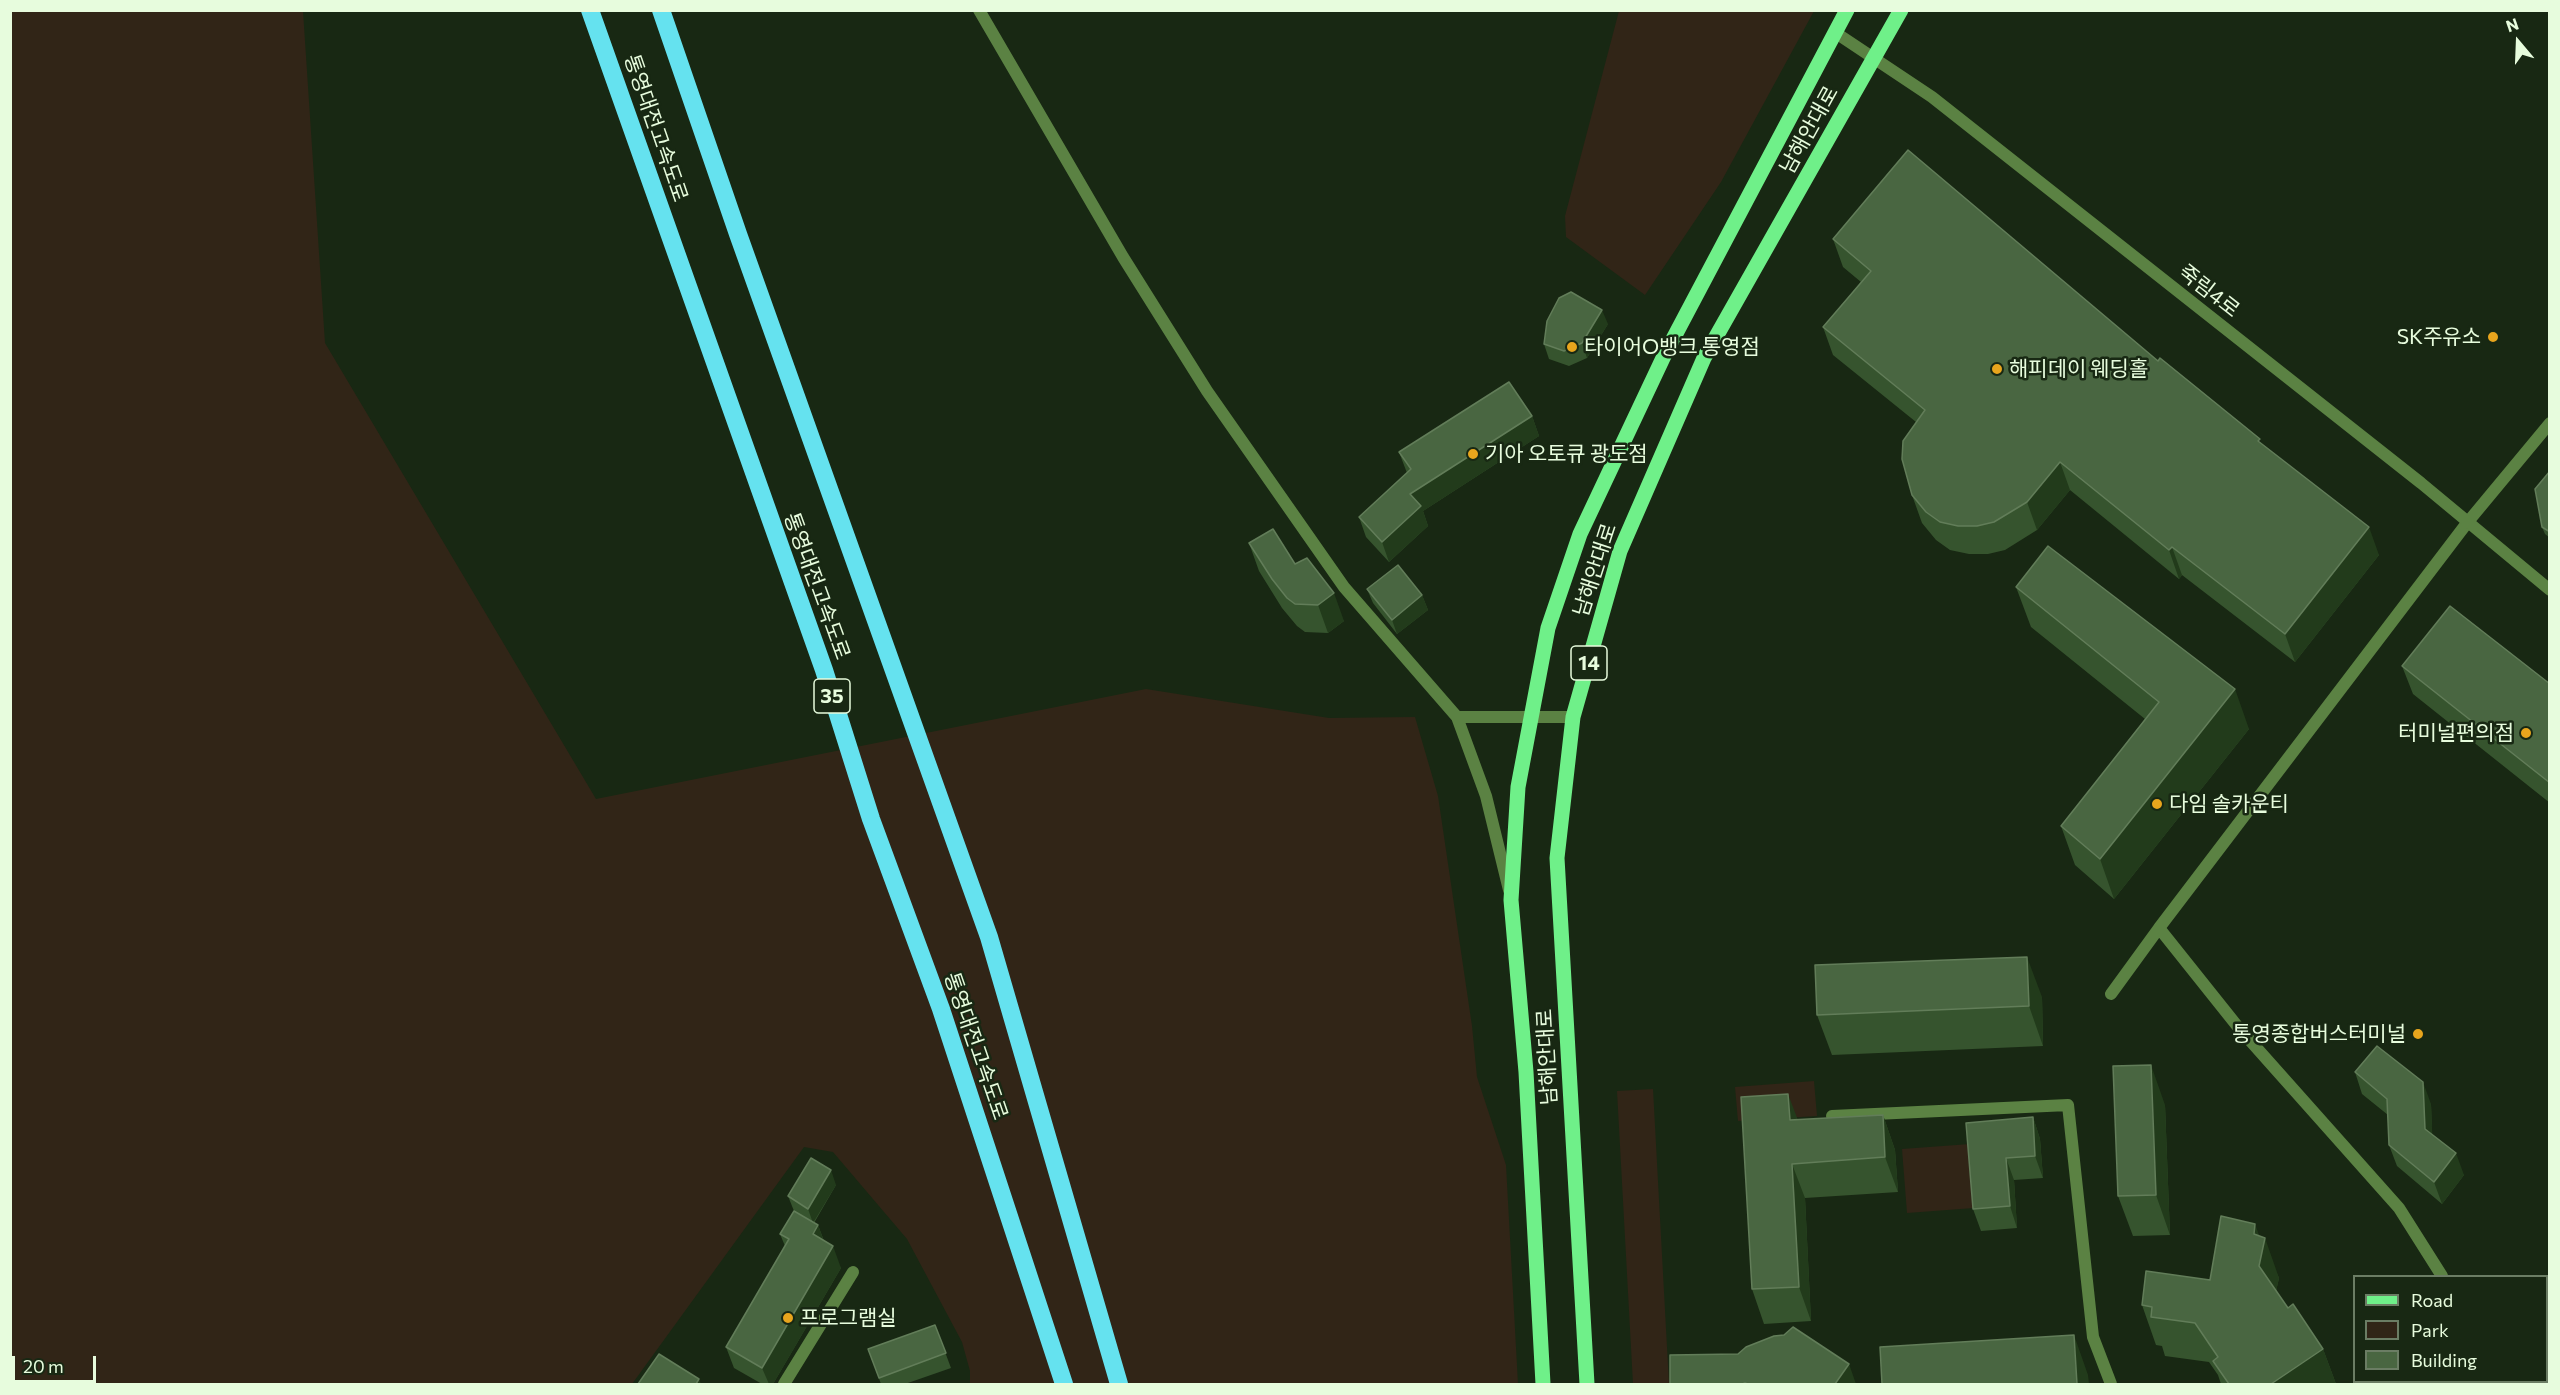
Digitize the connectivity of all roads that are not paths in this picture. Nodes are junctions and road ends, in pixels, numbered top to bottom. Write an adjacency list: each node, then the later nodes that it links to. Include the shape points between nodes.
1 (590, 10): 21 (highway, 통영대전고속도로 / 35, via 824,670 871,819 941,1009)
2 (661, 10): 22 (highway, 통영대전고속도로, via 989,937)
3 (979, 10): 11 (street, via 1123,257 1207,391 1344,587)
4 (1847, 10): 6 (main road, 남해안대로 / 14)
5 (1901, 10): 7 (main road, 남해안대로 / 14)
6 (1836, 33): 7 (street, 죽림4로); 13 (main road, 남해안대로 / 14, via 1663,358 1580,534 1548,628)
7 (1874, 58): 9 (street, 죽림4로, via 1932,97); 12 (main road, 남해안대로 / 14, via 1704,358 1620,551)
8 (2550, 423): 9 (street)
9 (2467, 523): 10 (street, 죽림4로); 15 (street)
10 (2550, 590)
11 (1457, 717): 13 (street); 14 (street, via 1486,796)
12 (1573, 717): 13 (street); 24 (main road, 남해안대로 / 14, via 1557,858)
13 (1530, 718): 14 (main road, 남해안대로 / 14, via 1518,787)
14 (1511, 900): 23 (main road, 남해안대로 / 14, via 1526,1072)
15 (2159, 928): 16 (street); 19 (street, via 2238,1026 2398,1208)
16 (2111, 994)
17 (1832, 1116): 25 (street, via 2068,1105 2093,1337)
18 (853, 1272): 20 (street)
19 (2441, 1275)
20 (784, 1384)
21 (1064, 1384)
22 (1119, 1384)
23 (1544, 1384)
24 (1587, 1384)
25 (2111, 1384)

